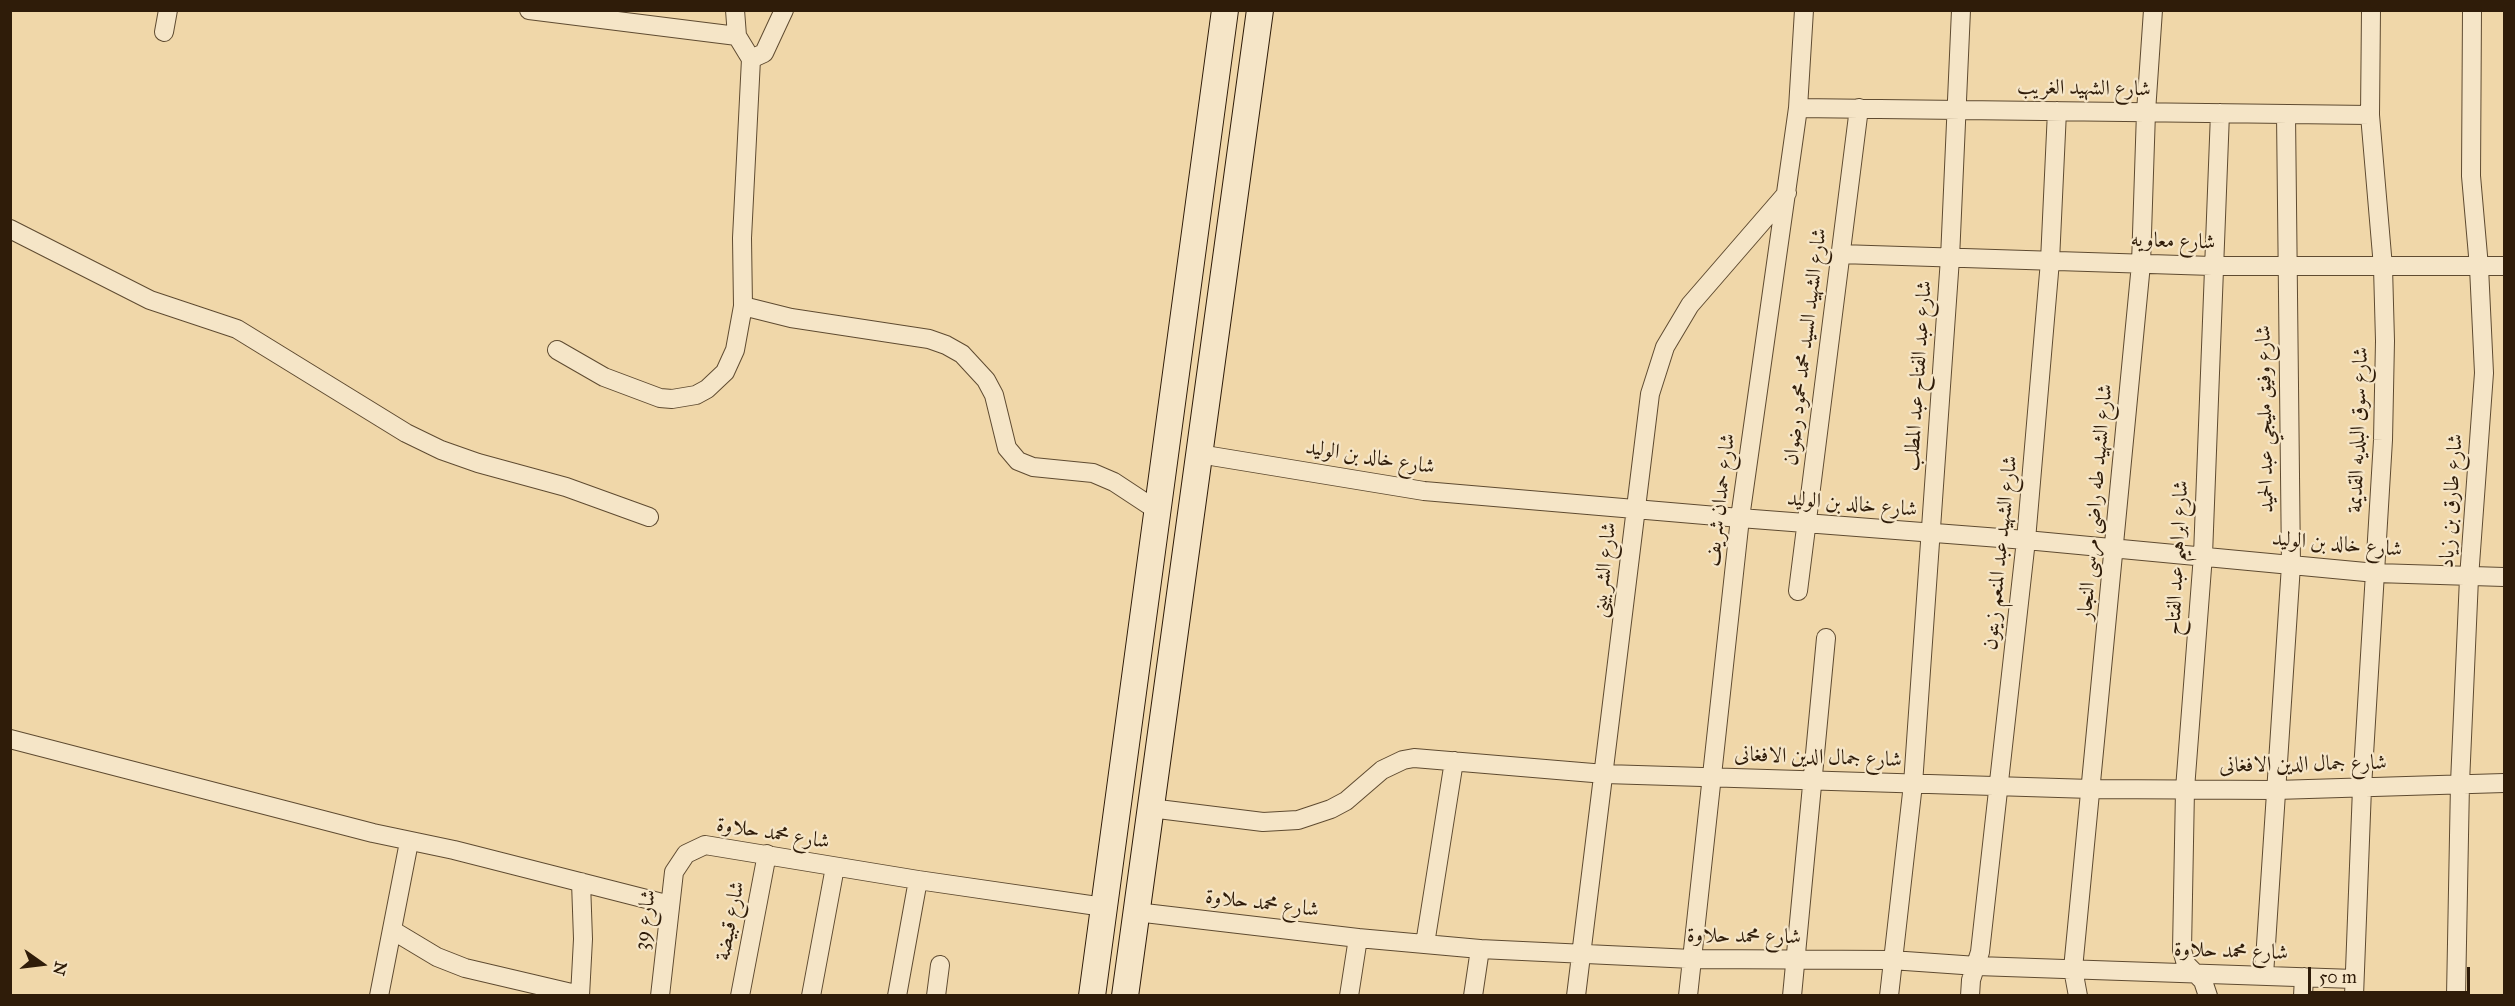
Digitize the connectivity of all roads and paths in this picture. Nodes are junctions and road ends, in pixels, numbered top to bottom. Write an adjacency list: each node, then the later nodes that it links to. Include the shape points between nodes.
1 (168, 10): 12 (street)
2 (529, 10): 13 (street)
3 (735, 10): 13 (street)
4 (784, 10): 14 (street, via 764,53)
5 (1225, 10): 38 (main road)
6 (1260, 10): 36 (main road)
7 (1804, 10): 15 (street, شارع حمدان شريف)
8 (1961, 10): 17 (street, شارع عبد الفتاح عبد المطلب)
9 (2153, 10): 19 (street, شارع الشهيد طه راضى مرسى النجار)
10 (2371, 10): 22 (street, شارع سوق البلديه القديمة)
11 (2472, 10): 33 (street, شارع طارق بن زياد, via 2471,176)
12 (164, 32)
13 (737, 36): 14 (street)
14 (751, 59): 34 (street, via 742,238)
15 (1798, 108): 16 (street, شارع الشهيد الغريب); 23 (street, شارع حمدان شريف)
16 (1858, 108): 17 (street, شارع الشهيد الغريب); 25 (street, شارع الشهيد السيد محمد محمود رضوان)
17 (1957, 110): 18 (street, شارع الشهيد الغريب); 26 (street, شارع عبد الفتاح عبد المطلب)
18 (2057, 111): 19 (street, شارع الشهيد الغريب); 27 (street, شارع الشهيد عبد المنعم زيتون)
19 (2146, 112): 20 (street, شارع الشهيد الغريب); 28 (street, شارع الشهيد طه راضى مرسى النجار)
20 (2220, 113): 21 (street, شارع الشهيد الغريب); 29 (street, شارع ابراهيم عبد الفتاح)
21 (2286, 114): 22 (street, شارع الشهيد الغريب); 30 (street, شارع وفيق مليجي عبد الحميد)
22 (2370, 115): 32 (street, شارع سوق البلديه القديمة)
23 (1787, 193): 37 (street, شارع الشربينى, via 1690,305 1665,347 1650,394); 40 (street, شارع حمدان شريف)
24 (10, 229): 39 (street, via 150,300 237,329 406,433 441,450)
25 (1840, 254): 26 (street, شارع معاويه); 41 (street, شارع الشهيد السيد محمد محمود رضوان)
26 (1950, 258): 27 (street, شارع معاويه); 42 (street, شارع عبد الفتاح عبد المطلب)
27 (2050, 261): 28 (street, شارع معاويه); 43 (street, شارع الشهيد عبد المنعم زيتون)
28 (2141, 264): 29 (street, شارع معاويه); 44 (street, شارع الشهيد طه راضى مرسى النجار)
29 (2212, 266): 30 (street, شارع معاويه); 45 (street, شارع ابراهيم عبد الفتاح)
30 (2287, 266): 32 (street, شارع معاويه); 48 (street, شارع وفيق مليجي عبد الحميد)
31 (2505, 266): 33 (street, شارع معاويه)
32 (2383, 267): 33 (street, شارع معاويه); 49 (street, شارع سوق البلديه القديمة, via 2383,430)
33 (2479, 267): 51 (street, شارع طارق بن زياد, via 2484,373)
34 (749, 308): 35 (street, via 725,372 707,389 684,398 660,398 631,389); 38 (street, via 946,345 962,354 986,380 994,395 1007,448 1018,461 1033,467 1094,473)
35 (557, 350)
36 (1199, 454): 37 (street, شارع خالد بن الوليد, via 1424,491); 47 (main road)
37 (1635, 508): 40 (street, شارع خالد بن الوليد); 56 (street, شارع الشربينى)
38 (1158, 512): 46 (main road)
39 (649, 517)
40 (1740, 518): 41 (street, شارع خالد بن الوليد); 57 (street, شارع حمدان شريف)
41 (1806, 524): 42 (street, شارع خالد بن الوليد); 52 (street, شارع الشهيد السيد محمد محمود رضوان)
42 (1931, 534): 43 (street, شارع خالد بن الوليد); 61 (street, شارع عبد الفتاح عبد المطلب)
43 (2026, 540): 44 (street, شارع خالد بن الوليد); 62 (street, شارع الشهيد عبد المنعم زيتون)
44 (2115, 548): 45 (street, شارع خالد بن الوليد); 64 (street, شارع الشهيد طه راضى مرسى النجار)
45 (2203, 555): 48 (street, شارع خالد بن الوليد); 65 (street, شارع ابراهيم عبد الفتاح)
46 (1151, 556): 47 (main road); 75 (main road)
47 (1184, 559): 67 (main road)
48 (2291, 565): 49 (street, شارع خالد بن الوليد); 66 (street, شارع وفيق مليجي عبد الحميد)
49 (2376, 573): 51 (street, شارع خالد بن الوليد); 63 (street, شارع سوق البلديه القديمة)
50 (2505, 577): 51 (street, شارع خالد بن الوليد)
51 (2469, 578): 59 (street, شارع طارق بن زياد)
52 (1798, 591)
53 (1826, 638): 58 (street)
54 (10, 739): 68 (street)
55 (1454, 760): 56 (street, شارع جمال الدين الافغانى); 67 (street, شارع جمال الدين الافغانى, via 1414,758 1392,764 1346,801 1298,820 1263,822); 79 (street)
56 (1605, 774): 57 (street, شارع جمال الدين الافغانى); 81 (street, شارع الشربينى)
57 (1711, 777): 58 (street, شارع جمال الدين الافغانى); 82 (street, شارع حمدان شريف)
58 (1812, 780): 61 (street, شارع جمال الدين الافغانى); 84 (street)
59 (2460, 783): 60 (street, شارع جمال الدين الافغانى); 63 (street, شارع جمال الدين الافغانى); 111 (street, شارع طارق بن زياد)
60 (2505, 783)
61 (1913, 784): 62 (street, شارع جمال الدين الافغانى); 83 (street, شارع عبد الفتاح عبد المطلب)
62 (2000, 786): 64 (street, شارع جمال الدين الافغانى); 86 (street, شارع الشهيد عبد المنعم زيتون)
63 (2362, 788): 66 (street, شارع جمال الدين الافغانى); 91 (street, شارع سوق البلديه القديمة)
64 (2091, 789): 65 (street, شارع جمال الدين الافغانى); 87 (street, شارع الشهيد طه راضى مرسى النجار)
65 (2185, 789): 66 (street, شارع جمال الدين الافغانى); 88 (street, شارع ابراهيم عبد الفتاح, via 2182,950 2186,964)
66 (2276, 790): 89 (street, شارع وفيق مليجي عبد الحميد)
67 (1150, 808): 76 (main road)
68 (409, 842): 73 (street); 77 (street)
69 (686, 854): 70 (street, شارع محمد حلاوة, via 705,845); 74 (street, شارع 39, via 674,872)
70 (767, 855): 71 (street, شارع محمد حلاوة); 95 (street, شارع قبيضة)
71 (835, 867): 72 (street, شارع محمد حلاوة); 96 (street)
72 (918, 880): 75 (street, شارع محمد حلاوة); 97 (street)
73 (581, 882): 74 (street); 92 (street)
74 (670, 905): 94 (street, شارع 39)
75 (1104, 907): 99 (main road)
76 (1136, 912): 78 (street, شارع محمد حلاوة); 100 (main road)
77 (392, 930): 92 (street, via 437,957 465,968); 93 (street)
78 (1358, 938): 79 (street, شارع محمد حلاوة); 101 (street)
79 (1425, 944): 80 (street, شارع محمد حلاوة)
80 (1480, 949): 81 (street, شارع محمد حلاوة); 102 (street)
81 (1582, 953): 82 (street, شارع محمد حلاوة); 103 (street, شارع الشربينى)
82 (1692, 959): 84 (street, شارع محمد حلاوة); 104 (street, شارع حمدان شريف)
83 (1891, 960): 84 (street, شارع محمد حلاوة); 86 (street, شارع محمد حلاوة); 106 (street, شارع عبد الفتاح عبد المطلب)
84 (1795, 961): 105 (street)
85 (940, 965): 98 (street)
86 (1977, 966): 87 (street, شارع محمد حلاوة); 107 (street, شارع الشهيد عبد المنعم زيتون)
87 (2073, 969): 88 (street, شارع محمد حلاوة); 108 (street, شارع الشهيد طه راضى مرسى النجار)
88 (2195, 973): 89 (street, شارع محمد حلاوة); 109 (street, شارع ابراهيم عبد الفتاح, via 2203,981)
89 (2264, 975): 90 (street, شارع محمد حلاوة)
90 (2304, 977): 91 (street, شارع محمد حلاوة); 110 (street)
91 (2354, 987)
92 (580, 995)
93 (379, 996)
94 (660, 996)
95 (740, 996)
96 (811, 996)
97 (897, 996)
98 (936, 996)
99 (1092, 996)
100 (1125, 996)
101 (1349, 996)
102 (1473, 996)
103 (1576, 996)
104 (1688, 996)
105 (1792, 996)
106 (1889, 996)
107 (1970, 996)
108 (2078, 996)
109 (2208, 996)
110 (2303, 996)
111 (2456, 996)

